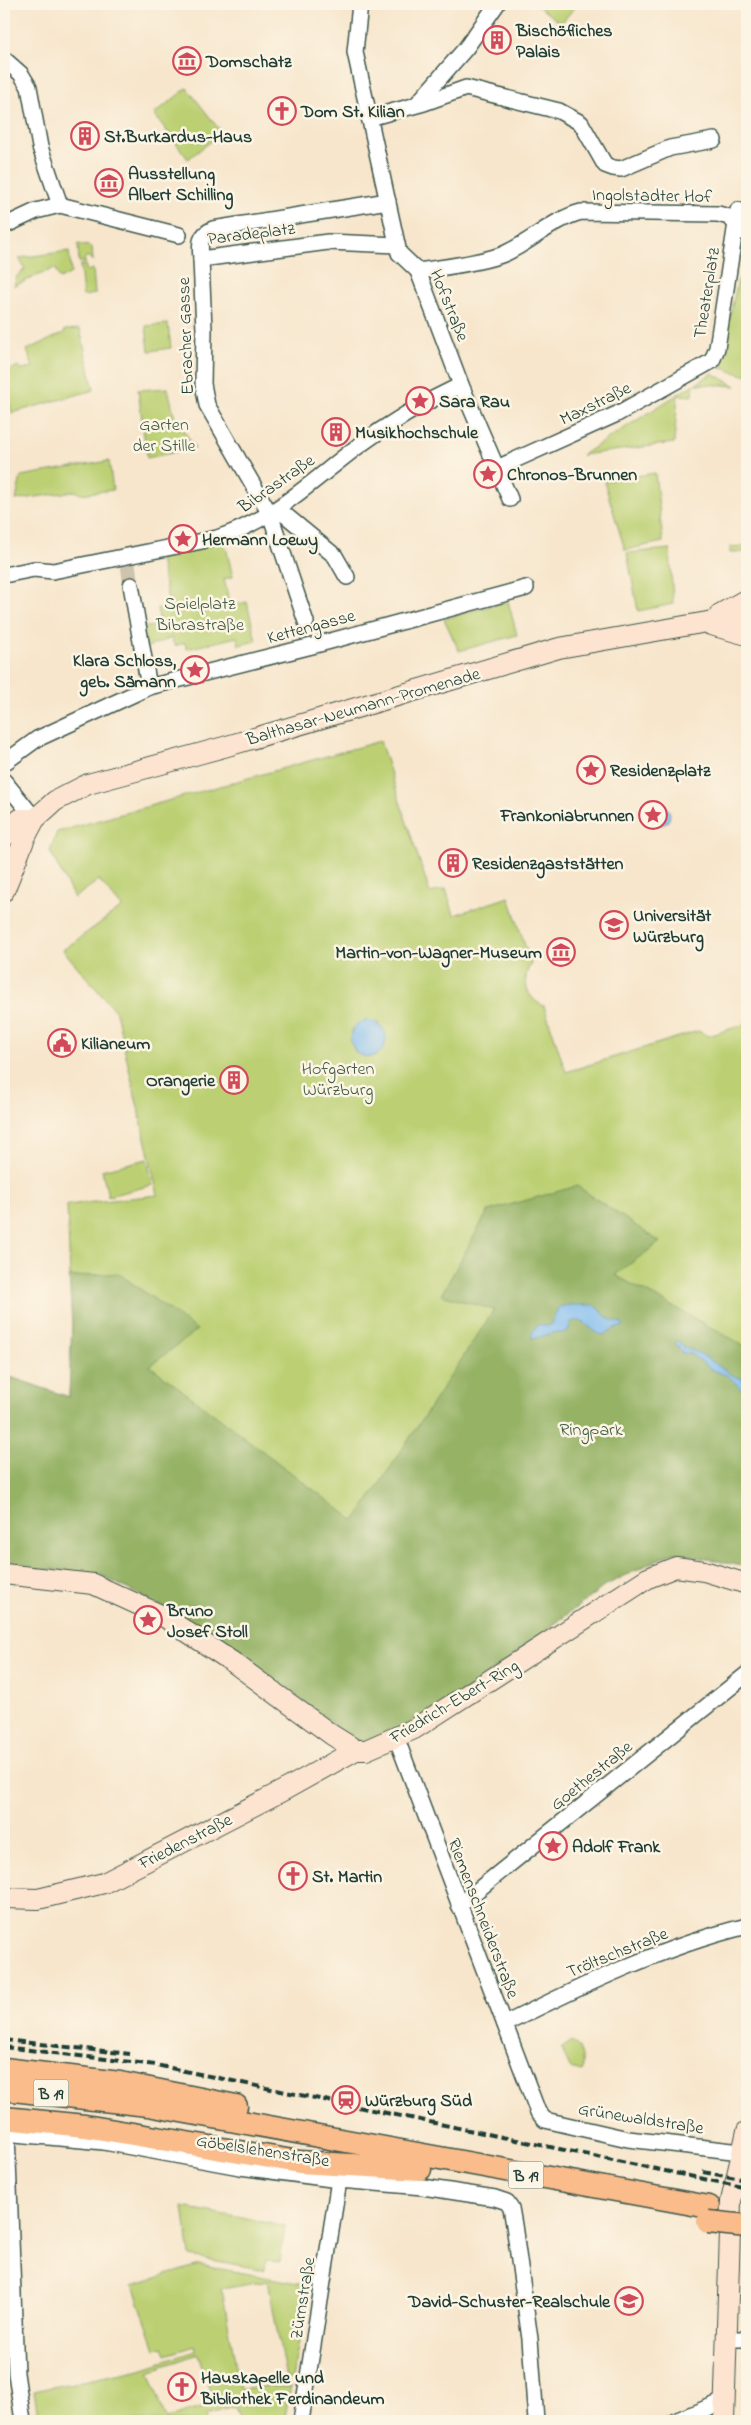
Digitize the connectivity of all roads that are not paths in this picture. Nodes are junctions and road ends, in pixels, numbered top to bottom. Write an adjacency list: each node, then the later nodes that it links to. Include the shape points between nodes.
1 (360, 4): 5 (street, Hofstraße, via 355,52)
2 (497, 4): 4 (street, via 466,48)
3 (4, 58): 8 (street, via 29,87 40,147)
4 (416, 105): 5 (street); 6 (street, via 466,88 559,111 581,123 605,165 613,168 621,168 670,148)
5 (369, 118): 7 (street, Hofstraße)
6 (714, 140)
7 (388, 201): 13 (street, Hofstraße); 14 (street, Paradeplatz, via 213,229 197,239)
8 (60, 205): 10 (street, via 36,211); 11 (street)
9 (737, 217): 12 (street); 15 (street, Ingolstadter Hof, via 600,211 564,217 503,254); 16 (street, Theaterplatz, via 717,348 712,361)
10 (4, 226)
11 (179, 234)
12 (747, 234)
13 (397, 245): 14 (street, Paradeplatz, via 328,242); 15 (street, Hofstraße, via 399,253)
14 (201, 259): 20 (street, Ebracher Gasse, via 204,384 208,405)
15 (418, 271): 17 (street, Hofstraße)
16 (706, 366): 18 (street, Maxstraße, via 617,414)
17 (461, 385): 18 (street, Hofstraße); 20 (street, Bibrastraße, via 359,445)
18 (497, 468): 19 (street, Hofstraße)
19 (510, 500)
20 (270, 514): 21 (street, Bibrastraße, via 240,531 127,560 53,571 34,569); 22 (street, via 284,514 335,556); 27 (street, Ebracher Gasse)
21 (4, 574)
22 (347, 577)
23 (130, 584): 30 (street)
24 (526, 588): 30 (street, Kettengasse)
25 (747, 599): 28 (street)
26 (747, 615): 28 (street, Balthasar-Neumann-Promenade)
27 (306, 622)
28 (702, 622): 29 (street, Balthasar-Neumann-Promenade); 33 (street, Balthasar-Neumann-Promenade, via 559,648 88,784 55,801)
29 (747, 635)
30 (149, 687): 31 (street, Kettengasse, via 37,739)
31 (4, 763)
32 (4, 781): 33 (street)
33 (35, 819): 34 (street, via 20,819); 35 (street)
34 (5, 837): 35 (street, via 16,847)
35 (17, 858): 36 (street)
36 (5, 886)
37 (4, 1574): 41 (street, via 93,1584 163,1616)
38 (747, 1584): 40 (street, Friedrich-Ebert-Ring, via 704,1571 676,1567 648,1578 483,1686)
39 (747, 1674): 43 (street, Goethestraße)
40 (396, 1737): 41 (street, Friedrich-Ebert-Ring, via 366,1750); 43 (street, Riemenschneiderstraße)
41 (356, 1750): 42 (street, Friedenstraße, via 104,1883 38,1899)
42 (4, 1898)
43 (459, 1904): 45 (street, Riemenschneiderstraße)
44 (747, 1926): 45 (street, Tröltschstraße, via 660,1953)
45 (504, 2024): 50 (street, Riemenschneiderstraße)
46 (4, 2069): 53 (main road, via 120,2083 304,2120)
47 (4, 2089): 49 (main road, B 19)
48 (4, 2102): 49 (main road, B 19)
49 (97, 2105): 53 (main road, B 19, via 148,2105); 55 (main road, B 19)
50 (538, 2112): 54 (street, Grünewaldstraße, via 545,2120 628,2139)
51 (5, 2128): 55 (main road, via 85,2126 299,2162); 56 (street, Göbelslehenstraße); 63 (street, via 16,2373)
52 (747, 2131): 54 (street)
53 (343, 2141): 58 (main road, B 19)
54 (741, 2152): 57 (street)
55 (420, 2169): 58 (main road, B 19)
56 (339, 2180): 64 (street, Zürnstraße); 65 (street, Göbelslehenstraße, via 380,2182 507,2202 511,2208 530,2339)
57 (739, 2206): 58 (main road, B 19); 60 (street)
58 (709, 2214): 59 (main road, B 19, bridge)
59 (747, 2226)
60 (726, 2339): 61 (street); 62 (street)
61 (747, 2339)
62 (724, 2401): 66 (street); 67 (street)
63 (23, 2421)
64 (301, 2421)
65 (536, 2421)
66 (675, 2421)
67 (724, 2421)

